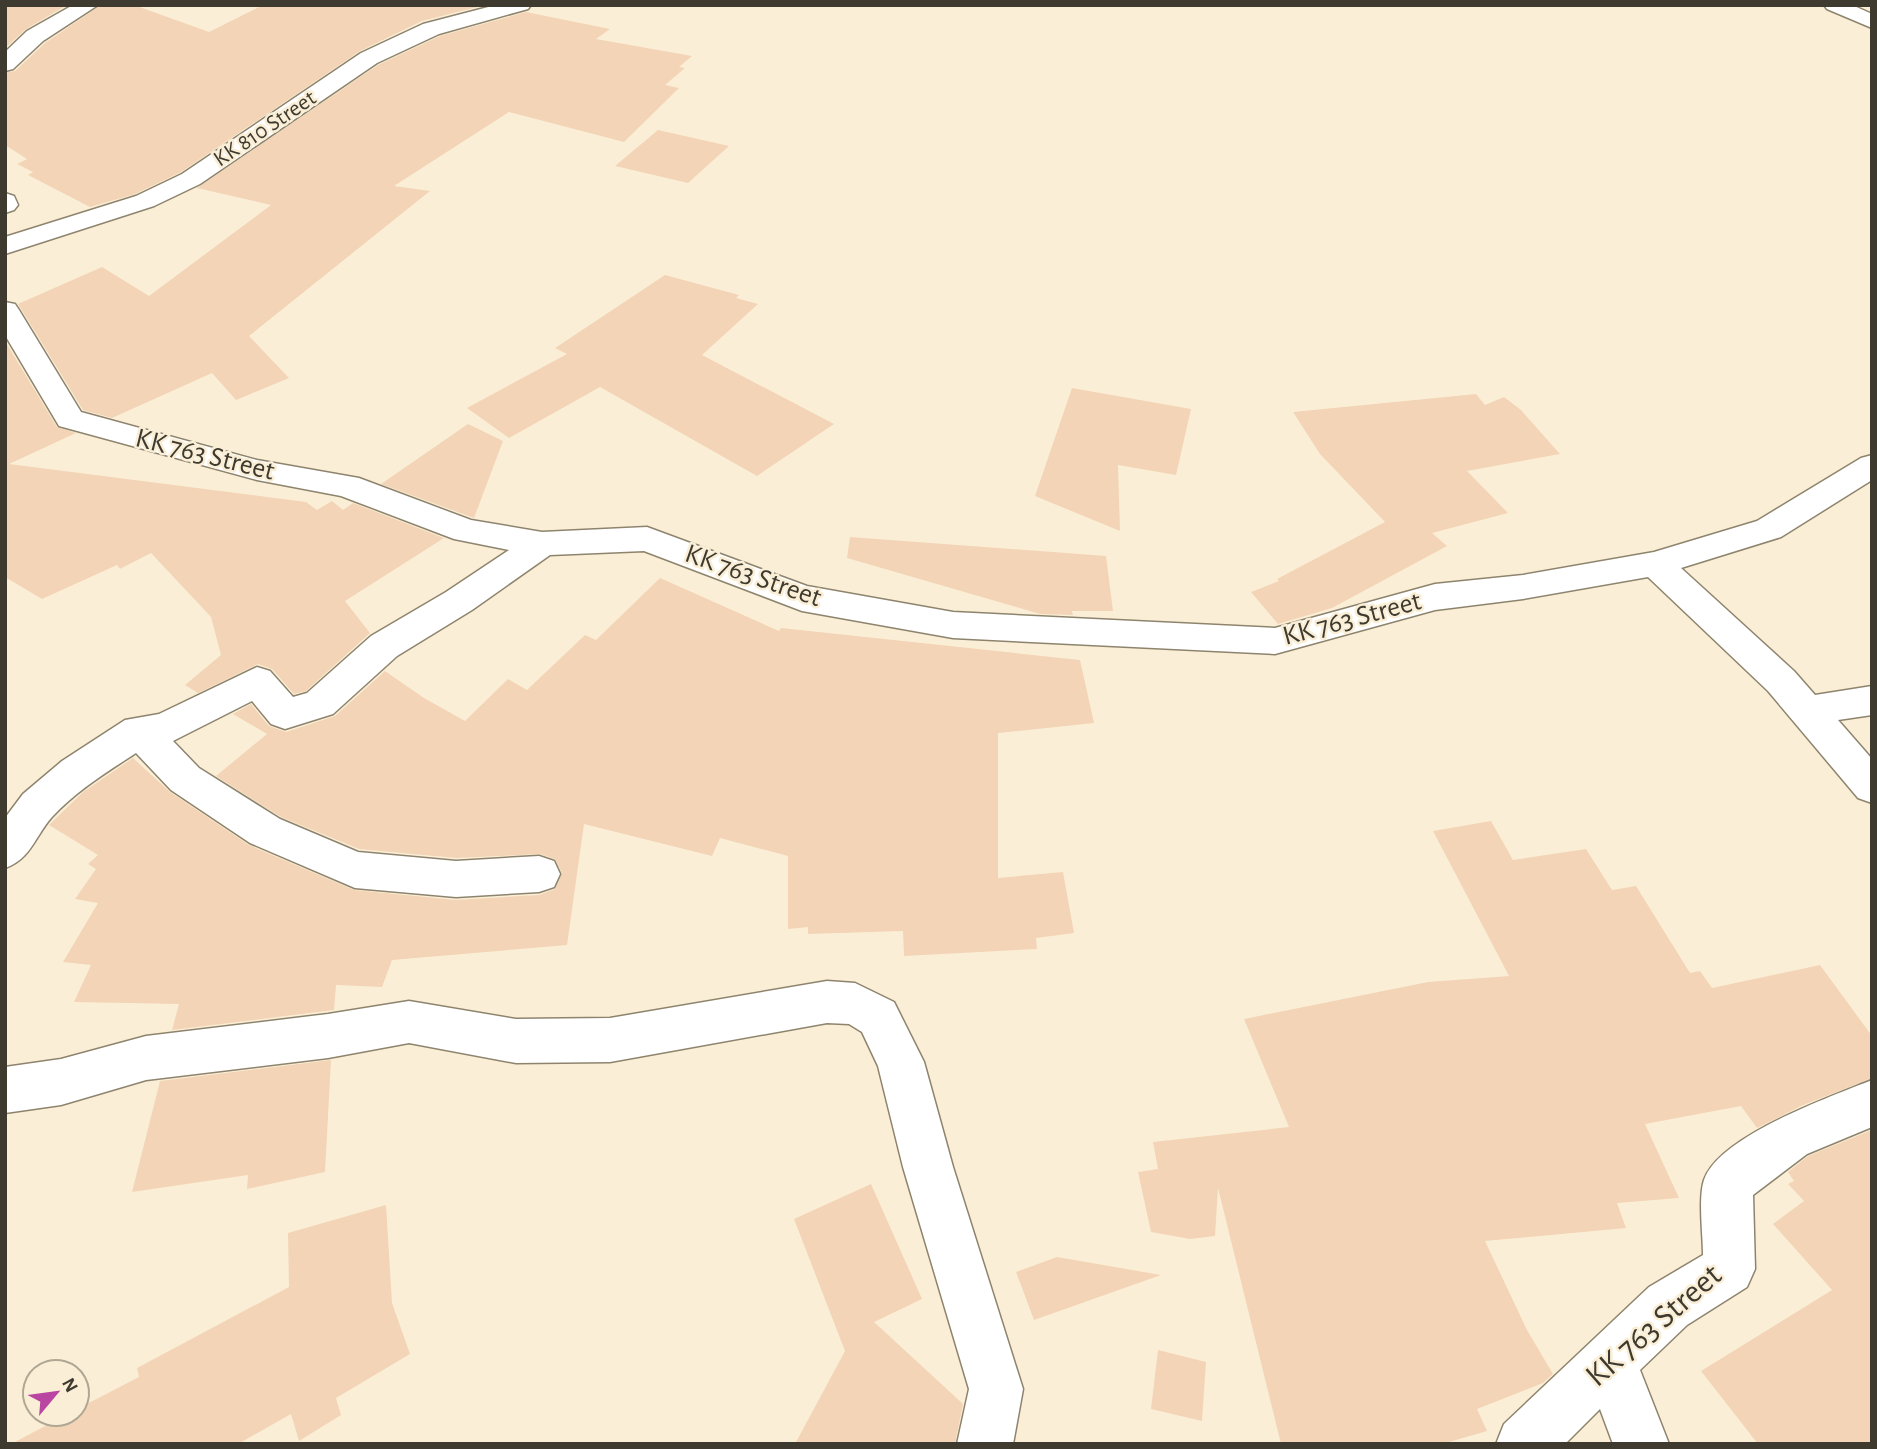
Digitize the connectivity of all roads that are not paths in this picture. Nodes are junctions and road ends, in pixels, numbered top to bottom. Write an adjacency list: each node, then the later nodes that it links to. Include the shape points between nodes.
1 (88, 5): 5 (street, via 35,36)
2 (521, 5): 6 (street, KK 810 Street, via 430,29 369,58 191,179 145,201)
3 (1834, 5): 4 (street)
4 (1872, 22)
5 (5, 64)
6 (5, 246)
7 (5, 310): 9 (street, KK 763 Street, via 70,419 257,470 347,486 466,531)
8 (1872, 465): 10 (street, KK 763 Street, via 1769,529)
9 (542, 544): 10 (street, KK 763 Street, via 647,539 802,598 953,625 1275,641 1435,597); 13 (street, via 384,646 320,704 285,714 257,681 165,729)
10 (1655, 564): 12 (street)
11 (1872, 700): 12 (street)
12 (1808, 711): 14 (street)
13 (139, 731): 15 (street, via 76,772 37,806); 16 (street, via 185,779 265,831 355,870 456,879)
14 (1872, 787)
15 (5, 851)
16 (539, 874)
17 (5, 1090): 20 (street, via 61,1082 146,1058 409,1022 516,1041 610,1040 827,1002 855,1003 878,1017 901,1062 996,1389)
18 (1872, 1104): 19 (street, KK 763 Street, via 1790,1137 1728,1183 1729,1269 1668,1306)
19 (1609, 1361): 21 (street, KK 763 Street); 22 (street)
20 (985, 1444)
21 (1524, 1444)
22 (1641, 1444)

